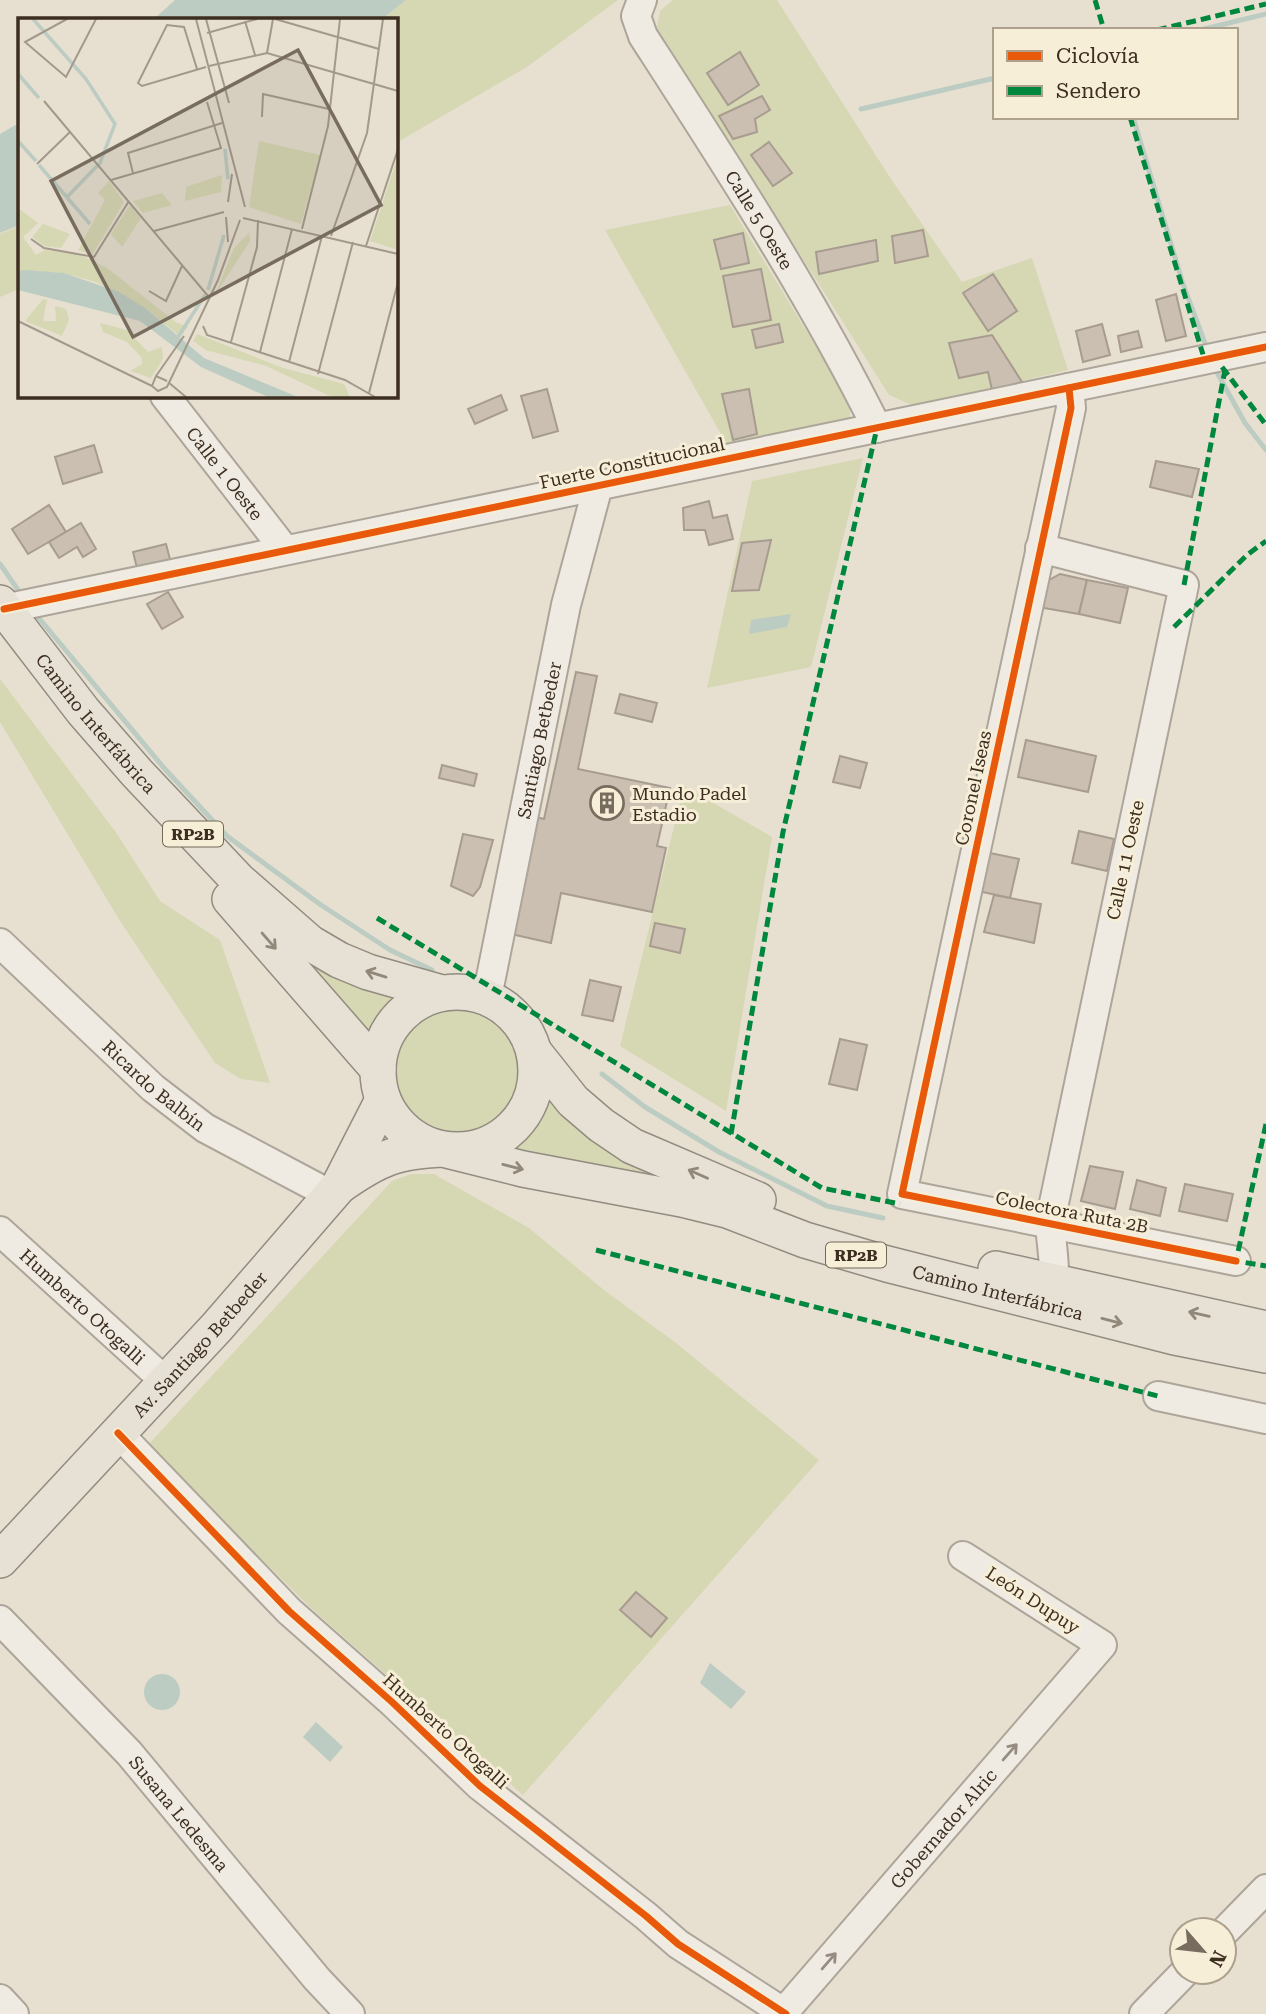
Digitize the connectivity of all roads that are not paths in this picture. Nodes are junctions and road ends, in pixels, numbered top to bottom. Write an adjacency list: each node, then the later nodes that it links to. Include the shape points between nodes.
1 (639, 8): 5 (street, Calle 5 Oeste, via 643,36 852,377)
2 (1266, 347): 3 (street, Fuerte Constitucional)
3 (1069, 388): 5 (street, Fuerte Constitucional); 7 (street, Coronel Iseas, via 1071,408)
4 (165, 397): 8 (street, Calle 1 Oeste)
5 (877, 428): 6 (street, Fuerte Constitucional)
6 (598, 486): 8 (street, Fuerte Constitucional); 12 (street, Santiago Betbeder, via 566,605)
7 (1040, 548): 17 (street, Coronel Iseas); 18 (street, Calle 11 Oeste, via 1184,585)
8 (285, 550): 9 (street, Fuerte Constitucional)
9 (1, 614): 11 (main road, Camino Interfábrica / RP2B, one-way to 9, via 368,972 310,943 239,881 137,773); 14 (main road, Camino Interfábrica / RP2B, one-way to 14, via 74,732 251,921)
10 (0, 943): 16 (street, Ricardo Balbín, via 153,1088 205,1128)
11 (442, 993): 12 (main road, Camino Interfábrica / RP2B); 14 (main road, Camino Interfábrica / RP2B, via 417,1002 396,1020 383,1043)
12 (487, 997): 13 (main road, Camino Interfábrica / RP2B, via 508,1010 525,1029)
13 (534, 1052): 15 (main road, Camino Interfábrica / RP2B, via 534,1088 519,1120 480,1147); 21 (main road, Camino Interfábrica / RP2B, one-way to 13, via 912,1251 818,1224 632,1146 573,1101)
14 (381, 1085): 15 (main road, Camino Interfábrica / RP2B, via 395,1121 413,1137); 16 (main road)
15 (445, 1149): 16 (main road, via 410,1150 374,1162); 23 (main road, Camino Interfábrica / RP2B, one-way to 23, via 523,1169 693,1201 887,1264)
16 (335, 1190): 24 (main road, Av. Santiago Betbeder)
17 (902, 1194): 18 (street, Colectora Ruta 2B)
18 (1050, 1222): 20 (street, Colectora Ruta 2B); 21 (street, Calle 11 Oeste)
19 (0, 1231): 24 (street, Humberto Otogalli)
20 (1236, 1261)
21 (1054, 1281): 22 (main road, Camino Interfábrica / RP2B, one-way to 21)
22 (1266, 1329)
23 (1266, 1355)
24 (166, 1382): 27 (main road, Av. Santiago Betbeder)
25 (1158, 1396): 26 (street)
26 (1266, 1419)
27 (118, 1433): 28 (main road, Av. Santiago Betbeder); 36 (street, Humberto Otogalli, via 289,1611 480,1786 678,1944)
28 (4, 1550)
29 (964, 1556): 31 (street, León Dupuy)
30 (0, 1620): 38 (street, Susana Ledesma, via 129,1753)
31 (1102, 1645): 36 (street, Gobernador Alric, one-way to 31)
32 (1266, 1889): 33 (street)
33 (1238, 1918)
34 (1171, 1986): 39 (street)
35 (0, 1999): 37 (street)
36 (785, 2013)
37 (14, 2014)
38 (350, 2014)
39 (1144, 2014)

